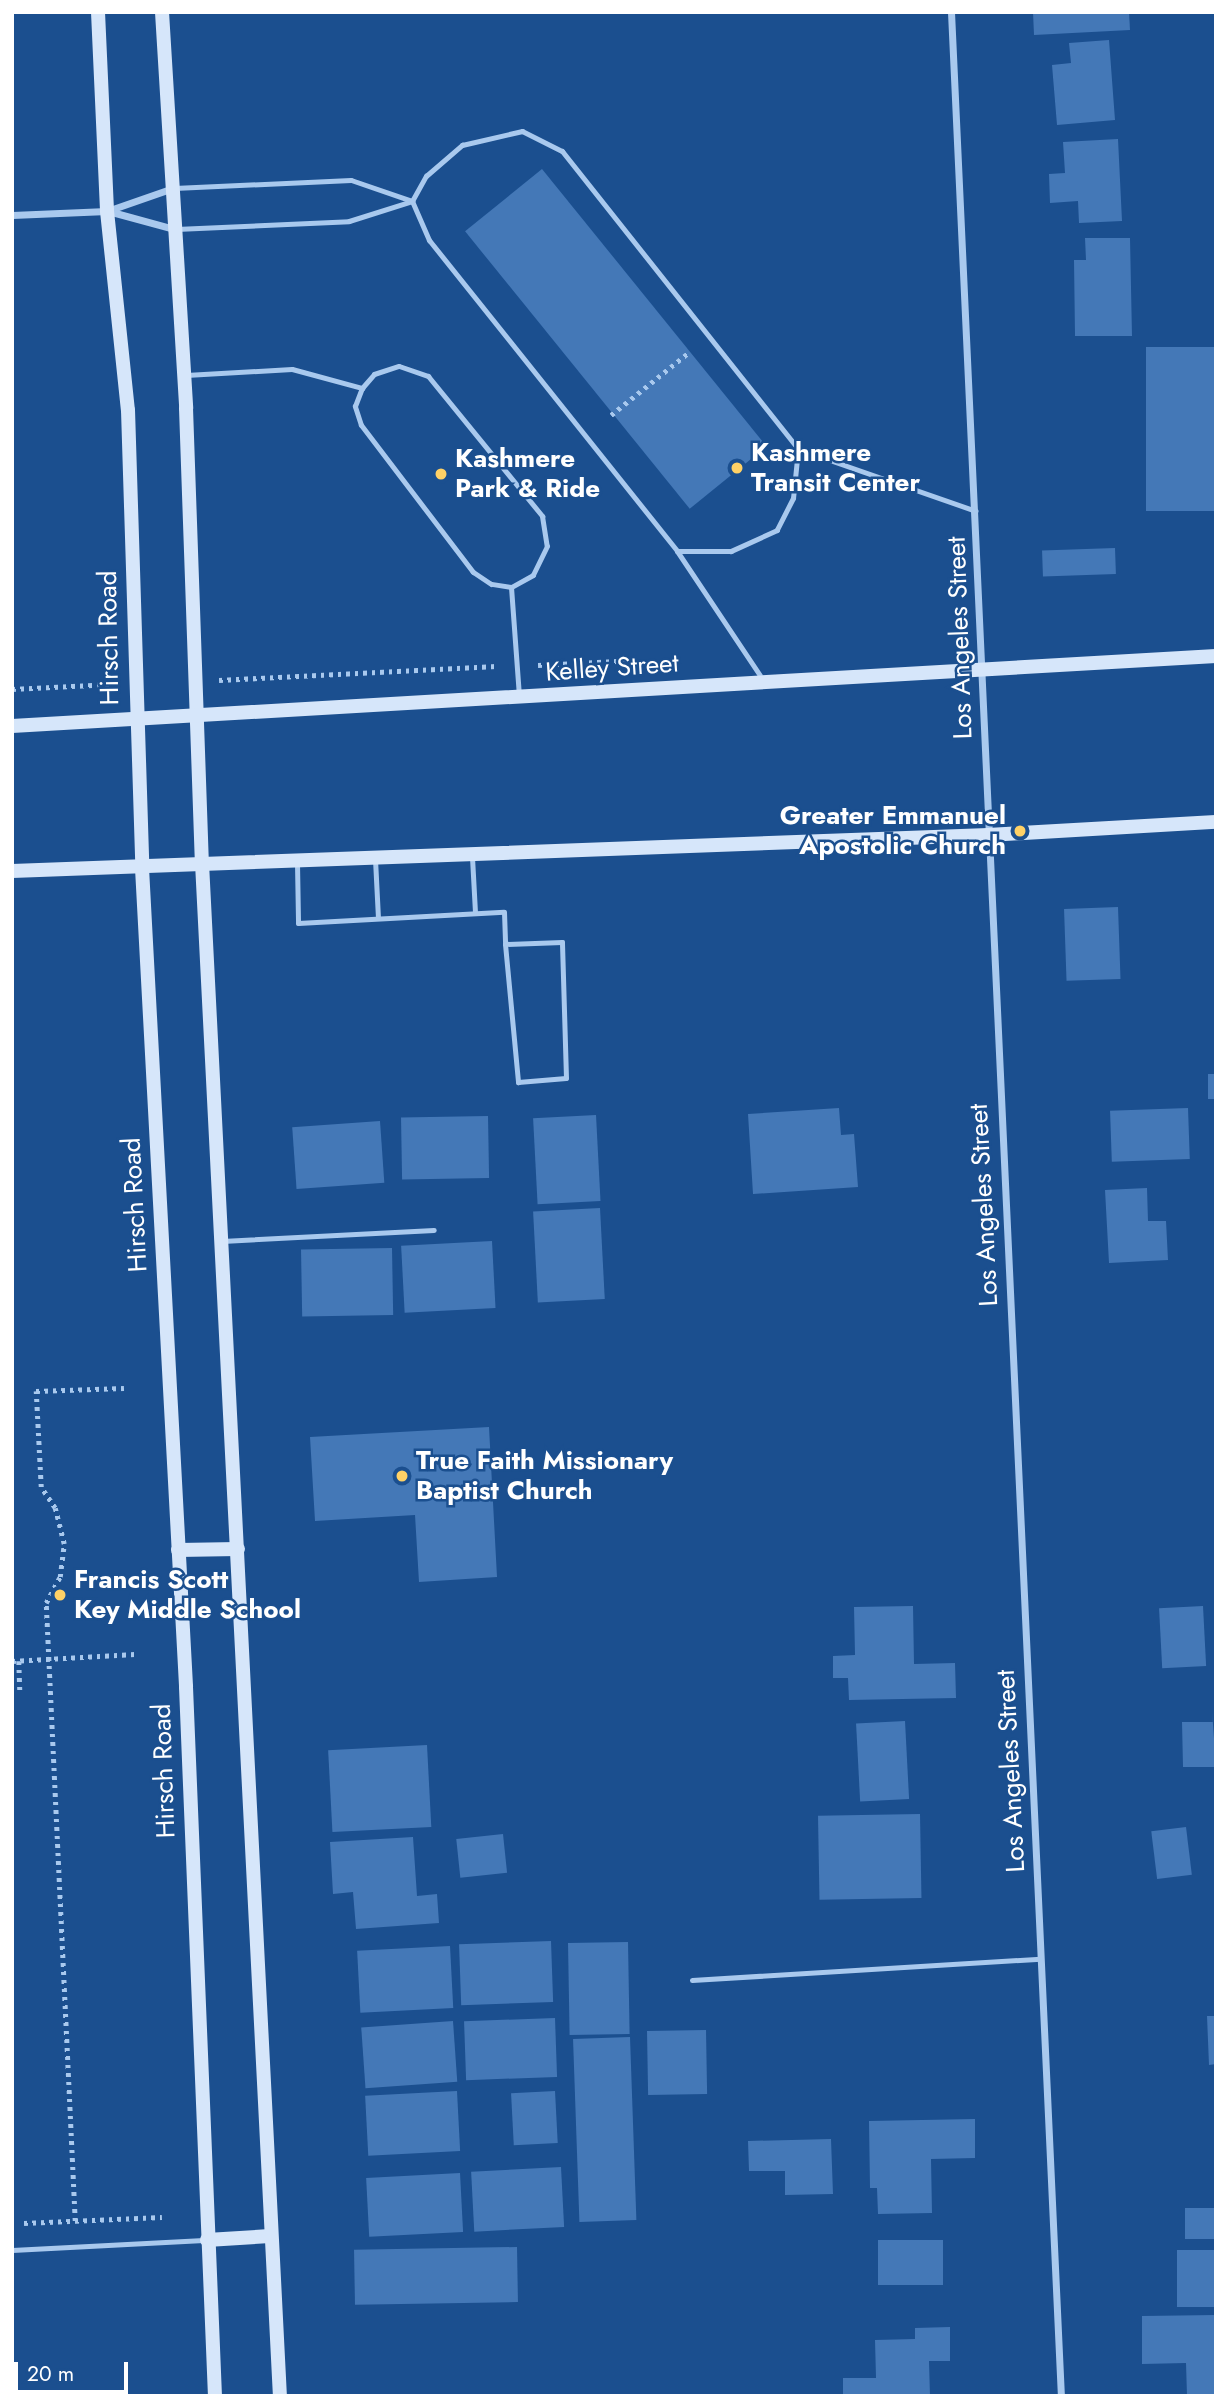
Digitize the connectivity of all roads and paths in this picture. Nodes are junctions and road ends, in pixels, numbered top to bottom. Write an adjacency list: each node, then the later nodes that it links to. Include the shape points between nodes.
1 (98, 12): 6 (main road, Hirsch Road)
2 (162, 12): 4 (main road)
3 (951, 12): 14 (street, Los Angeles Street)
4 (173, 188): 5 (lane, via 351,180); 6 (street); 8 (main road)
5 (412, 201): 8 (lane, via 349,221); 13 (lane, via 426,176 462,145 522,131 562,151); 15 (lane, via 429,240)
6 (107, 211): 7 (street); 8 (street); 27 (main road, Hirsch Road, via 128,410)
7 (12, 215)
8 (176, 229): 10 (main road)
9 (688, 353): 12 (path)
10 (185, 375): 11 (lane, via 292,369); 26 (main road)
11 (362, 388): 16 (lane, via 355,406 361,425 473,572 491,584); 16 (lane, via 374,374 399,366 428,376 542,516 547,546 533,575)
12 (611, 415)
13 (797, 449): 14 (lane); 15 (lane, via 793,498 777,530 731,551)
14 (976, 511): 20 (street, Los Angeles Street)
15 (677, 551): 22 (lane)
16 (511, 587): 19 (lane)
17 (1216, 656): 20 (main road, Kelley Street)
18 (651, 659): 19 (path)
19 (515, 666): 21 (path); 25 (lane)
20 (984, 669): 22 (main road, Kelley Street); 30 (street, Los Angeles Street)
21 (233, 679)
22 (765, 683): 25 (main road, Kelley Street)
23 (108, 684): 24 (path)
24 (12, 689)
25 (520, 698): 26 (main road, Kelley Street)
26 (198, 719): 27 (main road, Kelley Street); 34 (main road)
27 (135, 721): 28 (main road, Kelley Street); 35 (main road, Hirsch Road)
28 (12, 726)
29 (1216, 822): 30 (main road)
30 (988, 835): 31 (main road); 49 (street, Los Angeles Street)
31 (471, 854): 32 (main road); 37 (lane)
32 (375, 857): 33 (main road); 38 (lane)
33 (297, 860): 34 (main road); 38 (lane, via 298,923)
34 (202, 863): 35 (main road); 41 (main road)
35 (142, 868): 36 (main road); 44 (main road, Hirsch Road)
36 (12, 871)
37 (475, 913): 38 (lane); 39 (lane, via 504,912)
38 (378, 919)
39 (505, 944): 39 (lane, via 518,1082 566,1078 562,942)
40 (434, 1230): 41 (lane)
41 (222, 1241): 43 (main road)
42 (124, 1388): 46 (path, via 36,1391 41,1488 55,1508 64,1544 60,1577 46,1603)
43 (238, 1549): 44 (main road); 54 (main road)
44 (178, 1550): 55 (main road, Hirsch Road)
45 (135, 1654): 46 (path)
46 (49, 1659): 47 (path); 52 (path)
47 (15, 1661): 48 (path)
48 (20, 1694)
49 (1040, 1959): 50 (lane); 59 (street, Los Angeles Street)
50 (692, 1980)
51 (162, 2217): 52 (path)
52 (75, 2221): 53 (path)
53 (24, 2223)
54 (270, 2236): 55 (main road); 58 (main road)
55 (207, 2240): 56 (lane); 57 (main road, Hirsch Road)
56 (12, 2250)
57 (215, 2396)
58 (280, 2396)
59 (1061, 2396)

